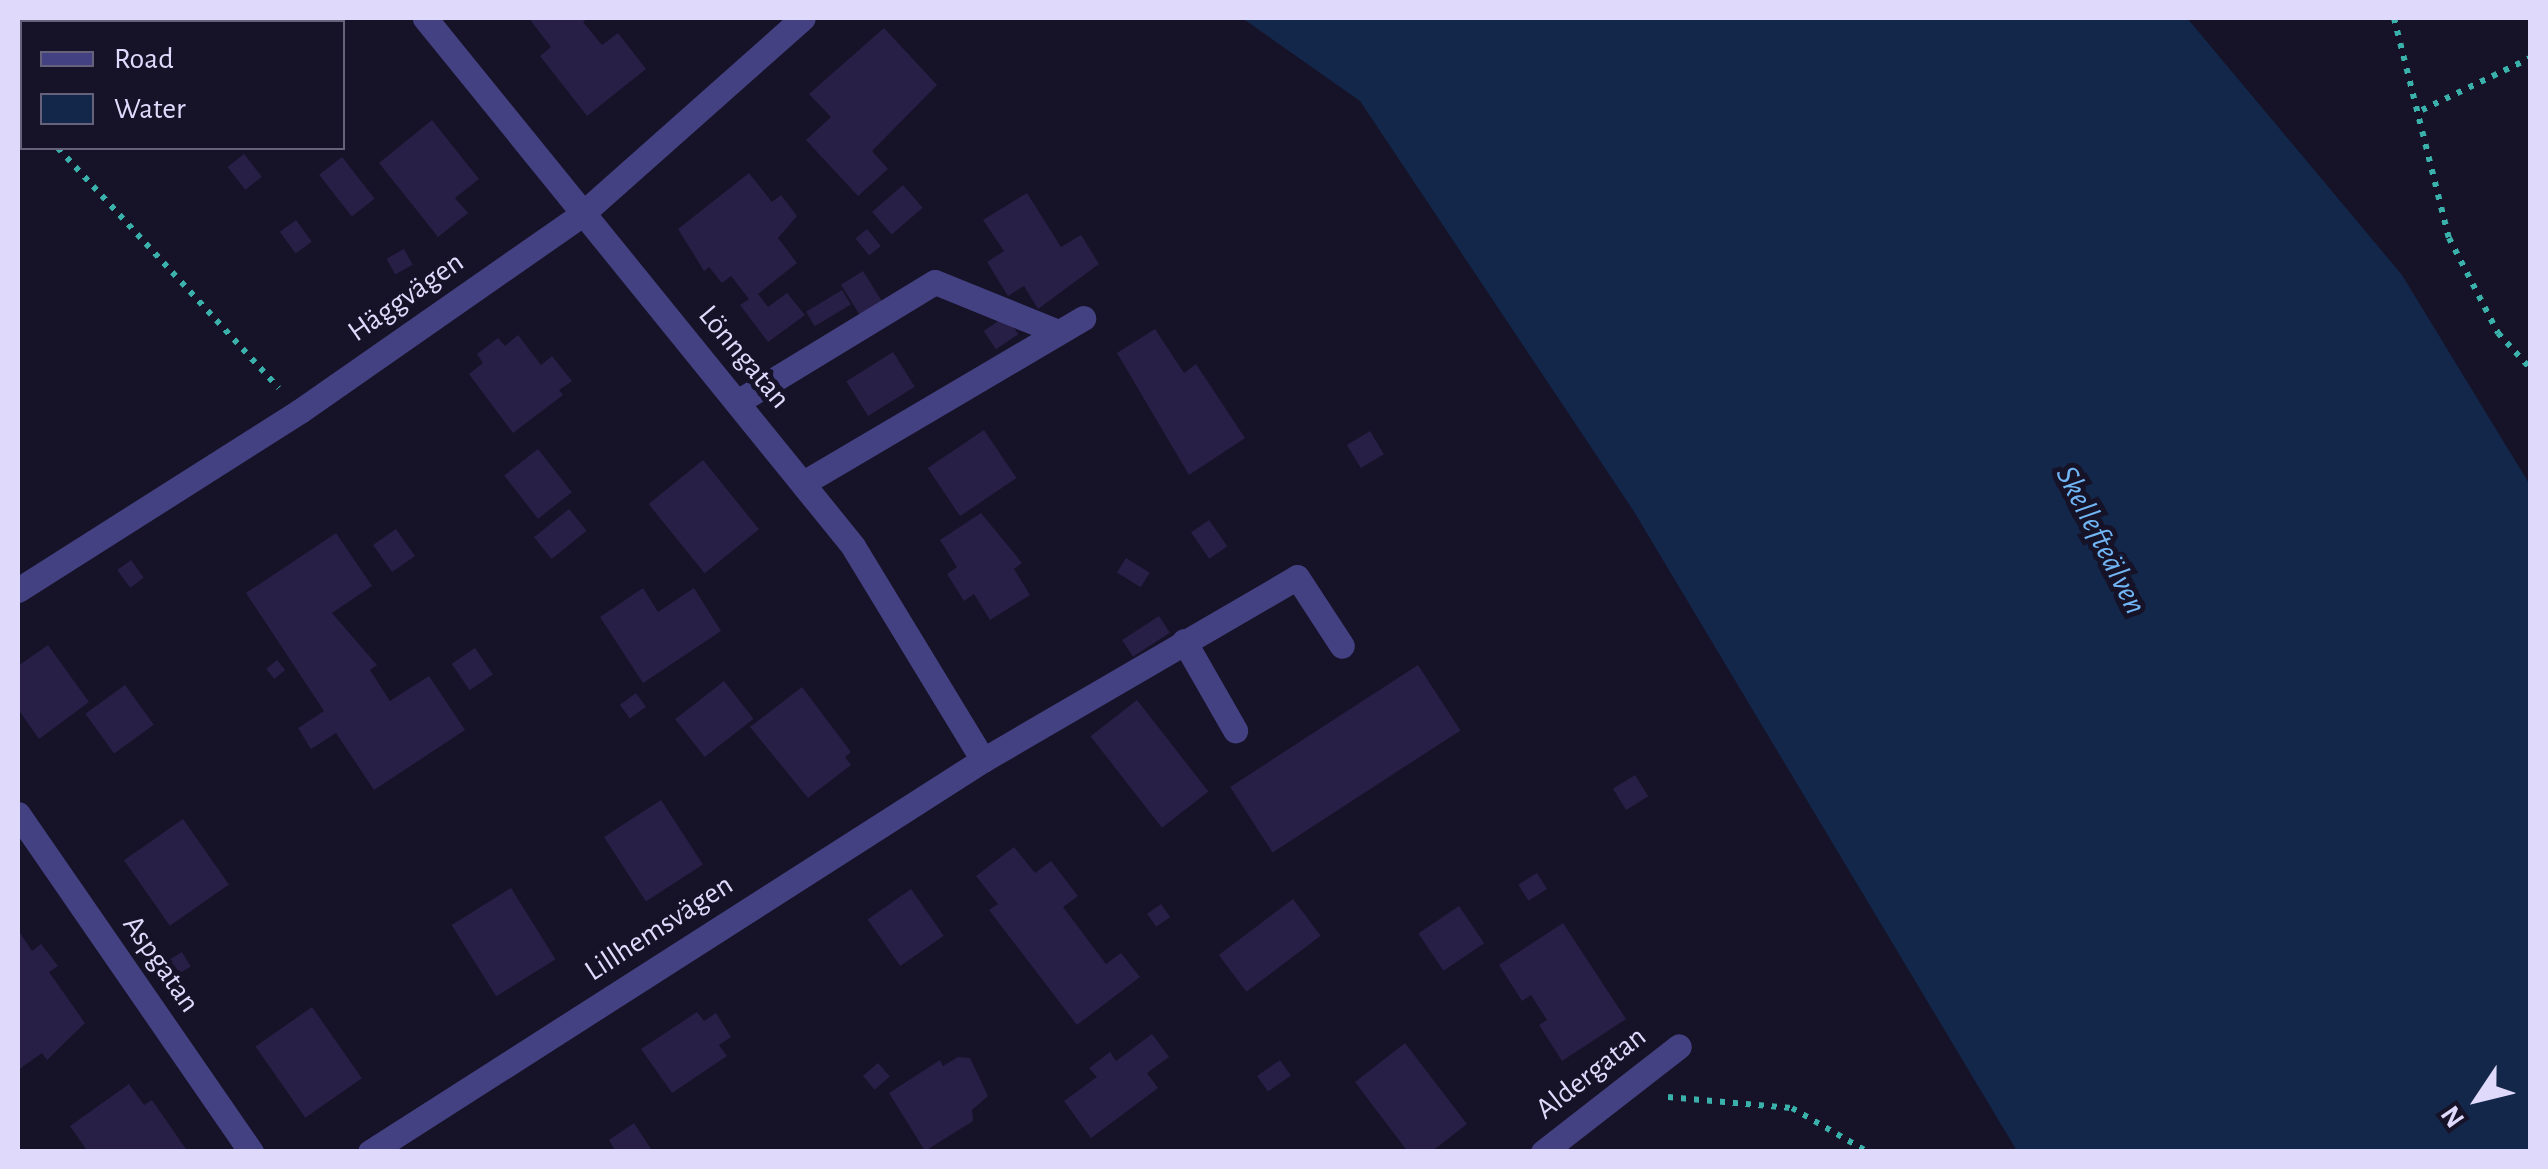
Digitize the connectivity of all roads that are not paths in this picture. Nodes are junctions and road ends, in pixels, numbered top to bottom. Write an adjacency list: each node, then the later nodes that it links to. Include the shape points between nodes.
1 (425, 18): 3 (street, Lönngatan)
2 (803, 18): 3 (street, Häggvägen)
3 (582, 214): 6 (street, Lönngatan); 8 (street, Häggvägen, via 300,411)
4 (1082, 318): 5 (street)
5 (1058, 332): 6 (street, via 935,282); 7 (street)
6 (739, 400): 7 (street, Lönngatan)
7 (805, 482): 12 (street, Lönngatan, via 853,546)
8 (18, 590)
9 (1184, 640): 10 (street, Lillhemsvägen, via 1296,577); 11 (street); 12 (street, Lillhemsvägen)
10 (1342, 646)
11 (1235, 730)
12 (984, 760): 16 (street, Lillhemsvägen)
13 (18, 814): 15 (street, Aspgatan)
14 (1679, 1046): 17 (street, Aldergatan)
15 (251, 1152)
16 (370, 1152)
17 (1543, 1152)

